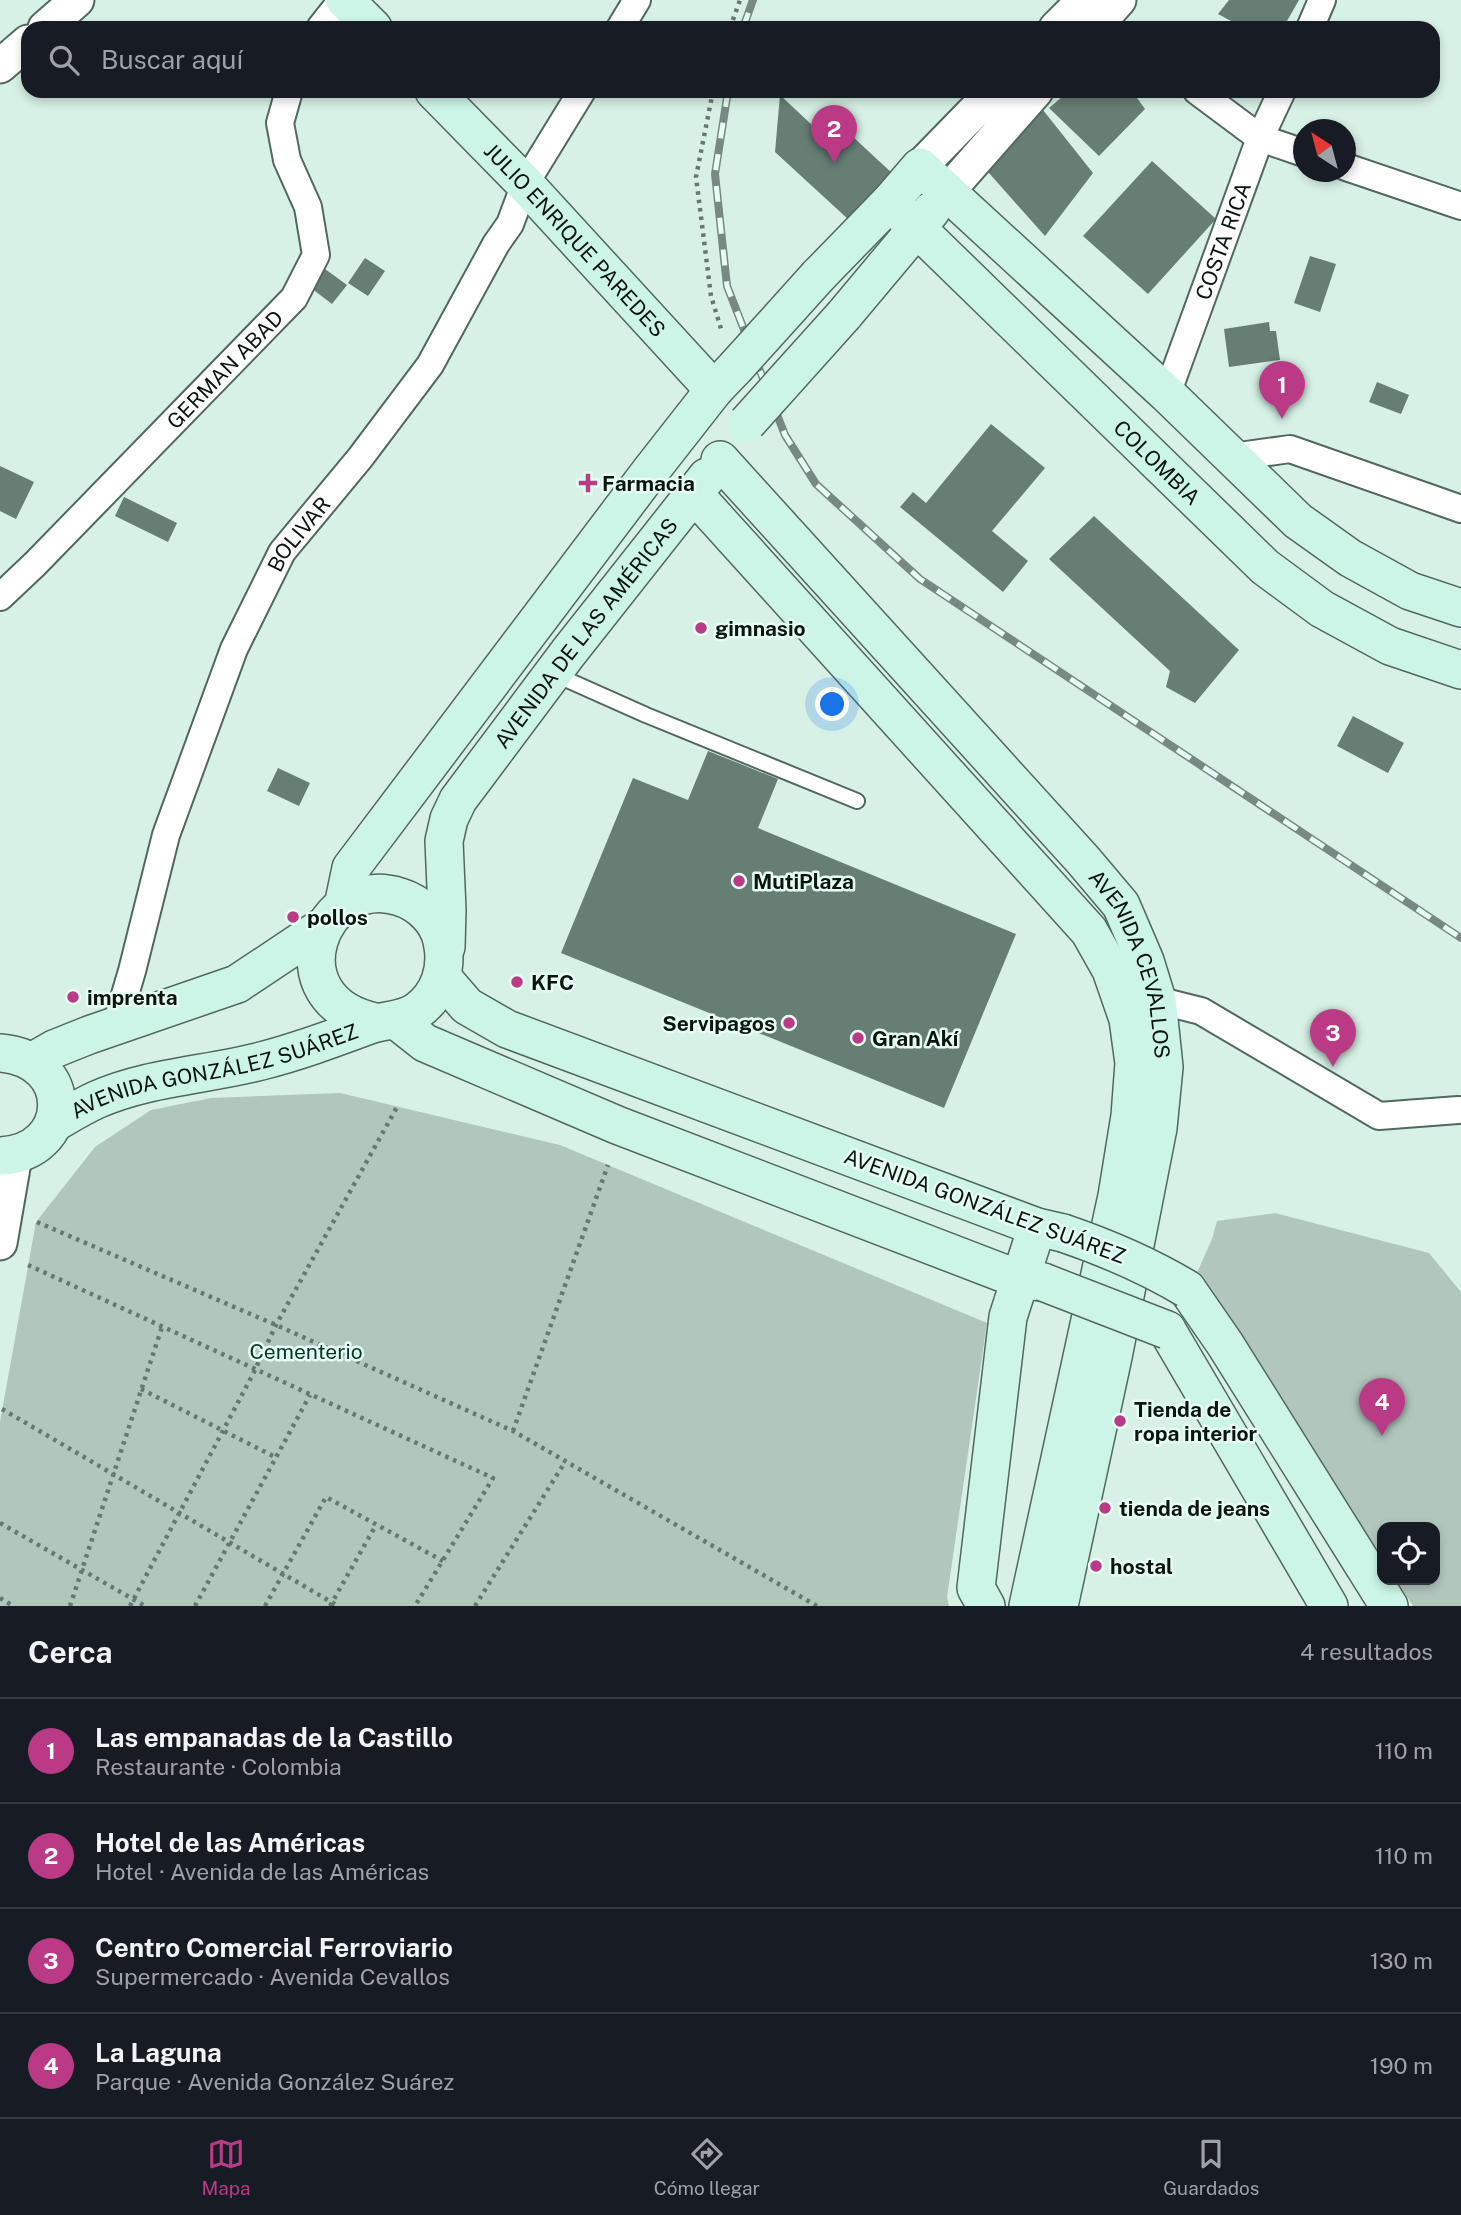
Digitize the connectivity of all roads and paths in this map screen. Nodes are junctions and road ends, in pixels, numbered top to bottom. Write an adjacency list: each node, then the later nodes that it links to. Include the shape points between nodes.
1 (77, 0): 7 (street)
2 (343, 0): 8 (street); 9 (main road)
3 (638, 0): 10 (street)
4 (740, 0): 11 (path)
5 (1322, 0): 13 (street)
6 (1102, 15): 12 (street)
7 (52, 21)
8 (326, 21)
9 (366, 21)
10 (624, 21)
11 (732, 21)
12 (1081, 21)
13 (1313, 21)
14 (21, 48): 15 (street)
15 (0, 66)
16 (287, 98): 40 (street, GERMAN ABAD, via 280,122 287,160 308,207 316,255 294,298)
17 (441, 98): 28 (main road, JULIO ENRIQUE PAREDES)
18 (578, 98): 28 (street, BOLIVAR)
19 (712, 98): 33 (path, via 696,177 712,296)
20 (987, 98): 26 (street)
21 (1030, 98): 29 (street, AVENIDA DE LAS AMÉRICAS)
22 (1207, 98): 24 (street)
23 (1279, 98): 24 (street, COSTA RICA)
24 (1261, 138): 25 (street); 35 (street, COSTA RICA)
25 (1293, 149)
26 (920, 167): 29 (main road); 30 (main road)
27 (1356, 170): 31 (street)
28 (525, 184): 34 (main road, JULIO ENRIQUE PAREDES); 53 (street, BOLIVAR, via 510,224 430,365 282,552 234,649 166,835)
29 (948, 191): 32 (main road, AVENIDA DE LAS AMÉRICAS); 35 (main road)
30 (890, 202): 32 (main road, COLOMBIA); 34 (main road, bridge)
31 (1461, 206)
32 (916, 229): 37 (main road, AVENIDA DE LAS AMÉRICAS, bridge); 44 (main road, COLOMBIA, via 1265,568 1322,609 1390,646)
33 (720, 322)
34 (725, 379): 49 (main road, via 351,868)
35 (1167, 394): 36 (main road)
36 (1232, 457): 39 (street, via 1290,449); 41 (main road, via 1298,521 1350,558 1410,591)
37 (720, 460): 38 (main road, AVENIDA DE LAS AMÉRICAS); 42 (main road, AVENIDA CEVALLOS)
38 (694, 494): 43 (main road, AVENIDA CEVALLOS); 45 (main road, AVENIDA DE LAS AMÉRICAS)
39 (1461, 509)
40 (0, 597)
41 (1461, 608)
42 (869, 624): 43 (main road); 46 (main road, AVENIDA CEVALLOS)
43 (839, 653): 48 (main road, AVENIDA CEVALLOS)
44 (1461, 670)
45 (553, 673): 47 (lane); 50 (main road, AVENIDA DE LAS AMÉRICAS, via 458,800 449,819 444,841)
46 (1020, 791): 48 (main road); 51 (main road, AVENIDA CEVALLOS, via 1121,905)
47 (856, 801)
48 (990, 820): 101 (main road, AVENIDA CEVALLOS, via 1089,931 1111,970 1128,1019 1134,1063 1117,1196)
49 (334, 916): 50 (main road, AVENIDA GONZÁLEZ SUÁREZ, via 360,897 400,896 432,919 441,936); 52 (main road, AVENIDA GONZÁLEZ SUÁREZ, via 317,943 319,980 341,1009 357,1018); 53 (main road, AVENIDA GONZÁLEZ SUÁREZ, via 237,984)
50 (444, 966): 52 (main road, AVENIDA GONZÁLEZ SUÁREZ, via 432,996 416,1011); 55 (main road, AVENIDA GONZÁLEZ SUÁREZ, via 467,1006 507,1029)
51 (1157, 1000): 57 (street, via 1201,1011 1379,1116); 102 (main road, AVENIDA CEVALLOS, via 1164,1067 1158,1128)
52 (386, 1022): 58 (main road, AVENIDA GONZÁLEZ SUÁREZ, via 260,1062 114,1094); 59 (main road, AVENIDA GONZÁLEZ SUÁREZ, via 425,1043)
53 (116, 1025): 54 (main road, AVENIDA GONZÁLEZ SUÁREZ, via 54,1049)
54 (17, 1057): 58 (main road, via 46,1073 54,1088)
55 (677, 1092): 59 (main road); 63 (main road, AVENIDA GONZÁLEZ SUÁREZ)
56 (397, 1107): 67 (path)
57 (1458, 1110)
58 (54, 1123): 60 (main road, via 32,1149)
59 (659, 1141): 66 (main road, AVENIDA GONZÁLEZ SUÁREZ)
60 (8, 1156): 64 (street)
61 (608, 1165): 76 (path)
62 (36, 1222): 67 (path)
63 (1050, 1230): 66 (main road); 69 (main road, AVENIDA GONZÁLEZ SUÁREZ, bridge, via 1136,1261 1187,1289)
64 (0, 1243)
65 (28, 1265): 68 (path)
66 (1032, 1281): 71 (main road, AVENIDA GONZÁLEZ SUÁREZ, bridge, via 1167,1330); 100 (main road, via 1008,1317 976,1588)
67 (276, 1325): 70 (path); 76 (path)
68 (162, 1327): 70 (path); 72 (path)
69 (1224, 1344): 71 (main road); 104 (main road, AVENIDA GONZÁLEZ SUÁREZ)
70 (255, 1369): 73 (path); 75 (path)
71 (1191, 1371): 103 (main road, AVENIDA GONZÁLEZ SUÁREZ)
72 (141, 1389): 75 (path); 79 (path)
73 (311, 1395): 77 (path); 84 (path, via 493,1478)
74 (2, 1409): 79 (path)
75 (223, 1431): 77 (path); 80 (path)
76 (513, 1431): 78 (path)
77 (276, 1458): 83 (path)
78 (565, 1462): 98 (path); 99 (path)
79 (113, 1474): 80 (path); 85 (path)
80 (179, 1513): 83 (path); 88 (path)
81 (0, 1523): 85 (path)
82 (377, 1525): 84 (path); 86 (path, via 326,1497); 89 (path)
83 (230, 1543): 86 (path); 94 (path)
84 (443, 1561): 97 (path)
85 (82, 1570): 88 (path); 91 (path)
86 (283, 1574): 89 (path); 95 (path)
87 (0, 1598): 90 (path)
88 (134, 1600): 92 (path); 93 (path)
89 (331, 1604): 96 (path)
90 (13, 1606)
91 (70, 1606)
92 (130, 1606)
93 (145, 1606)
94 (195, 1606)
95 (265, 1606)
96 (338, 1606)
97 (415, 1606)
98 (475, 1606)
99 (817, 1606)
100 (986, 1606)
101 (1027, 1606)
102 (1059, 1606)
103 (1329, 1606)
104 (1389, 1606)

